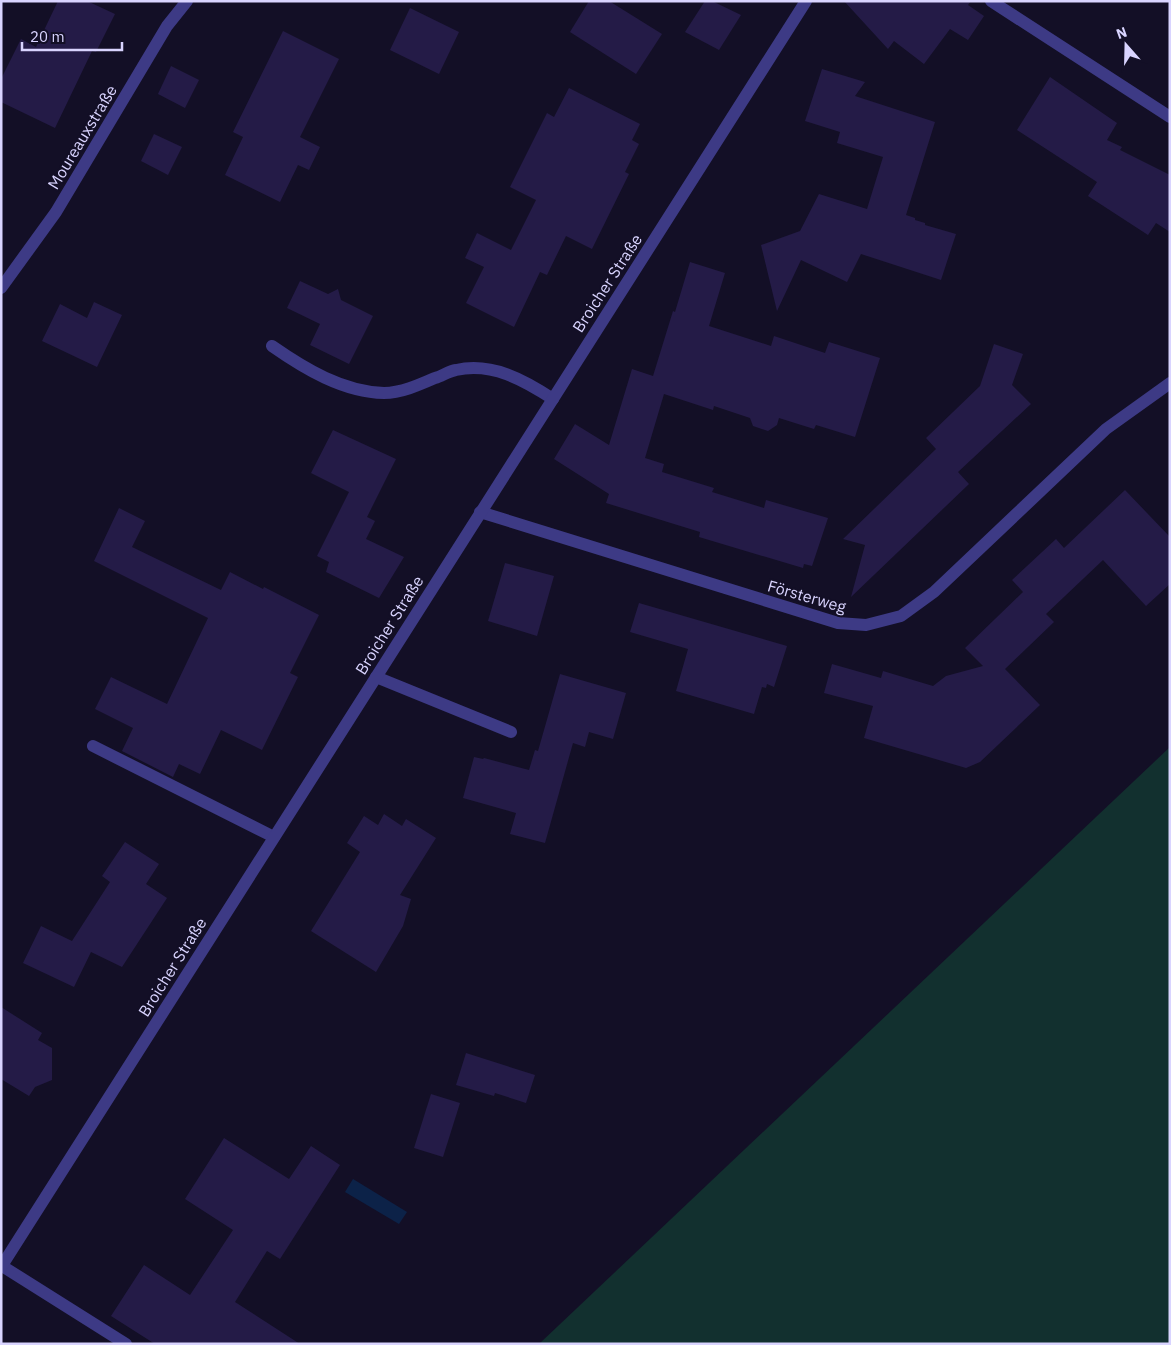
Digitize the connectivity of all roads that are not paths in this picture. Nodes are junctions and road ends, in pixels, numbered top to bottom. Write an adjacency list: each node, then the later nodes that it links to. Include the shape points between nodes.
1 (188, 1): 5 (street, Moureauxstraße, via 167,26 56,212)
2 (806, 1): 8 (street, Broicher Straße)
3 (991, 1): 4 (street)
4 (1170, 117)
5 (1, 288)
6 (272, 346): 8 (street, via 293,361 343,386 384,393 413,387 456,370 478,368 503,372 531,384)
7 (1170, 383): 9 (street, Försterweg, via 1106,429 934,592 901,616 866,625 838,624)
8 (553, 399): 9 (street, Broicher Straße)
9 (480, 512): 10 (street, Broicher Straße)
10 (376, 677): 11 (street); 13 (street, Broicher Straße)
11 (511, 732)
12 (93, 746): 13 (street)
13 (274, 837): 14 (street, Broicher Straße)
14 (2, 1266): 15 (street)
15 (126, 1344)

